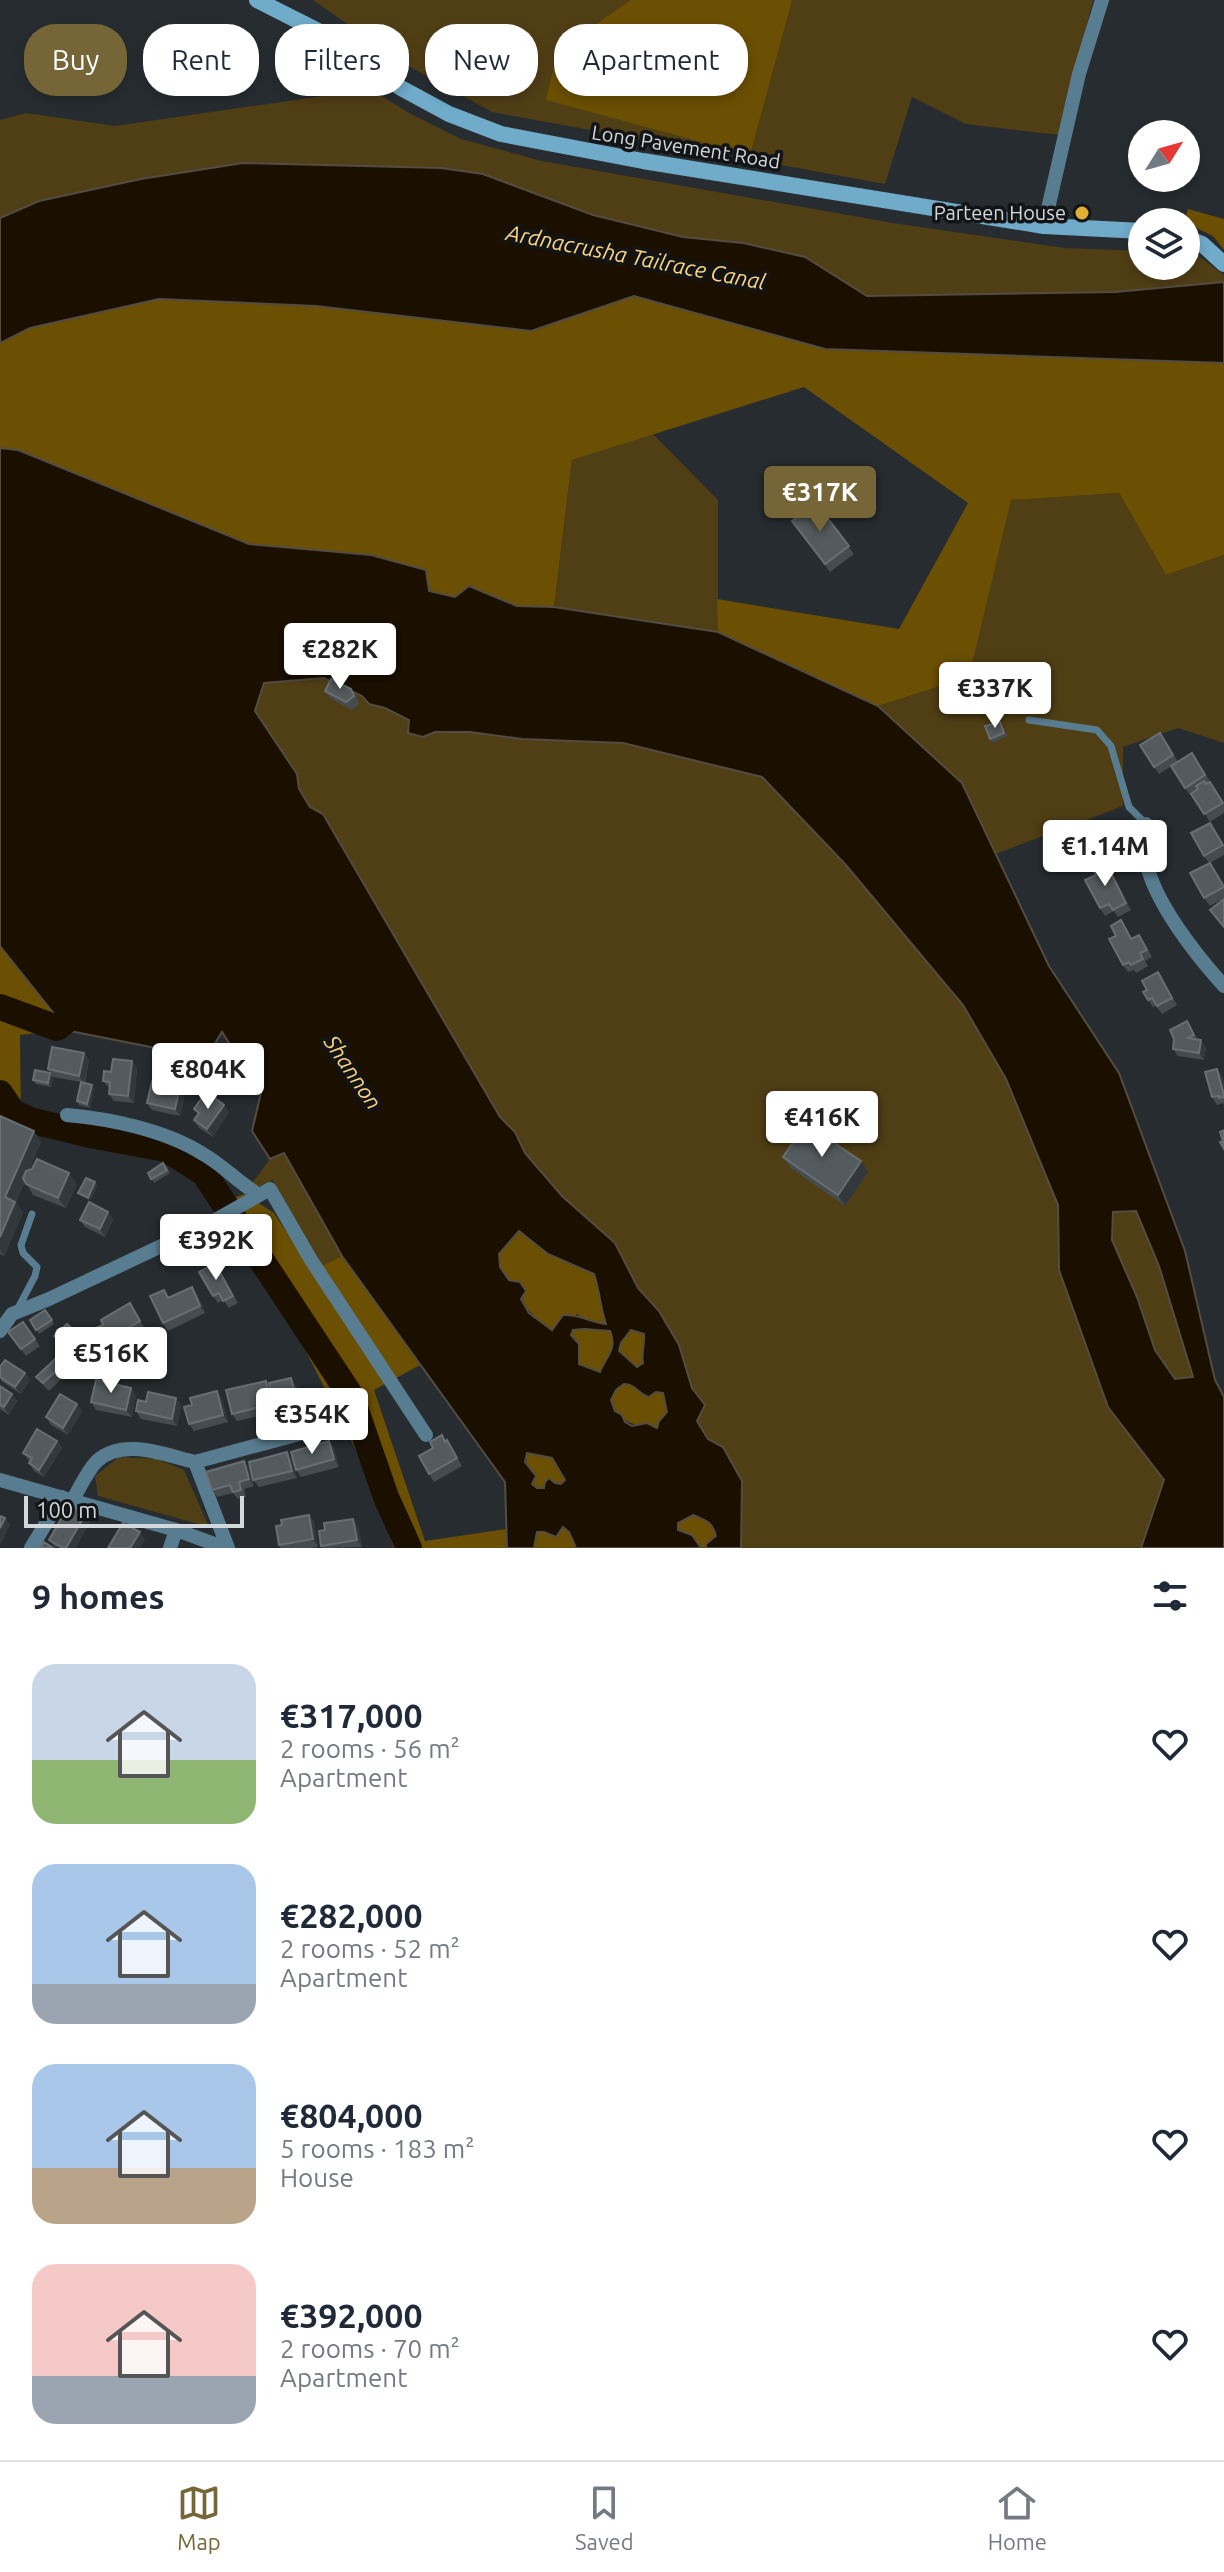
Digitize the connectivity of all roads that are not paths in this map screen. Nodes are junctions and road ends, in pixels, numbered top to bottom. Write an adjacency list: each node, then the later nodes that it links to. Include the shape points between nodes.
1 (257, 0): 3 (main road, Long Pavement Road, via 322,33 437,108 501,134)
2 (1102, 0): 3 (street)
3 (1044, 226): 4 (main road, Long Pavement Road)
4 (1128, 230)
5 (1200, 246): 6 (main road)
6 (1224, 264)
7 (1029, 720): 8 (lane, via 1097,730 1111,746 1129,807)
8 (1146, 824): 9 (street, via 1145,860 1156,886 1179,930)
9 (1224, 986)
10 (67, 1115): 11 (street, via 162,1135 203,1153)
11 (256, 1197): 13 (street); 16 (street, via 270,1189)
12 (32, 1214): 13 (lane, via 21,1245 37,1267)
13 (16, 1312): 14 (street)
14 (0, 1331)
15 (314, 1430): 17 (street)
16 (426, 1435)
17 (195, 1462): 19 (street, via 148,1450 115,1449 96,1462); 23 (street)
18 (0, 1480): 19 (street)
19 (68, 1498): 20 (street); 21 (street)
20 (176, 1530): 22 (street); 23 (street)
21 (31, 1548)
22 (170, 1548)
23 (227, 1548)

